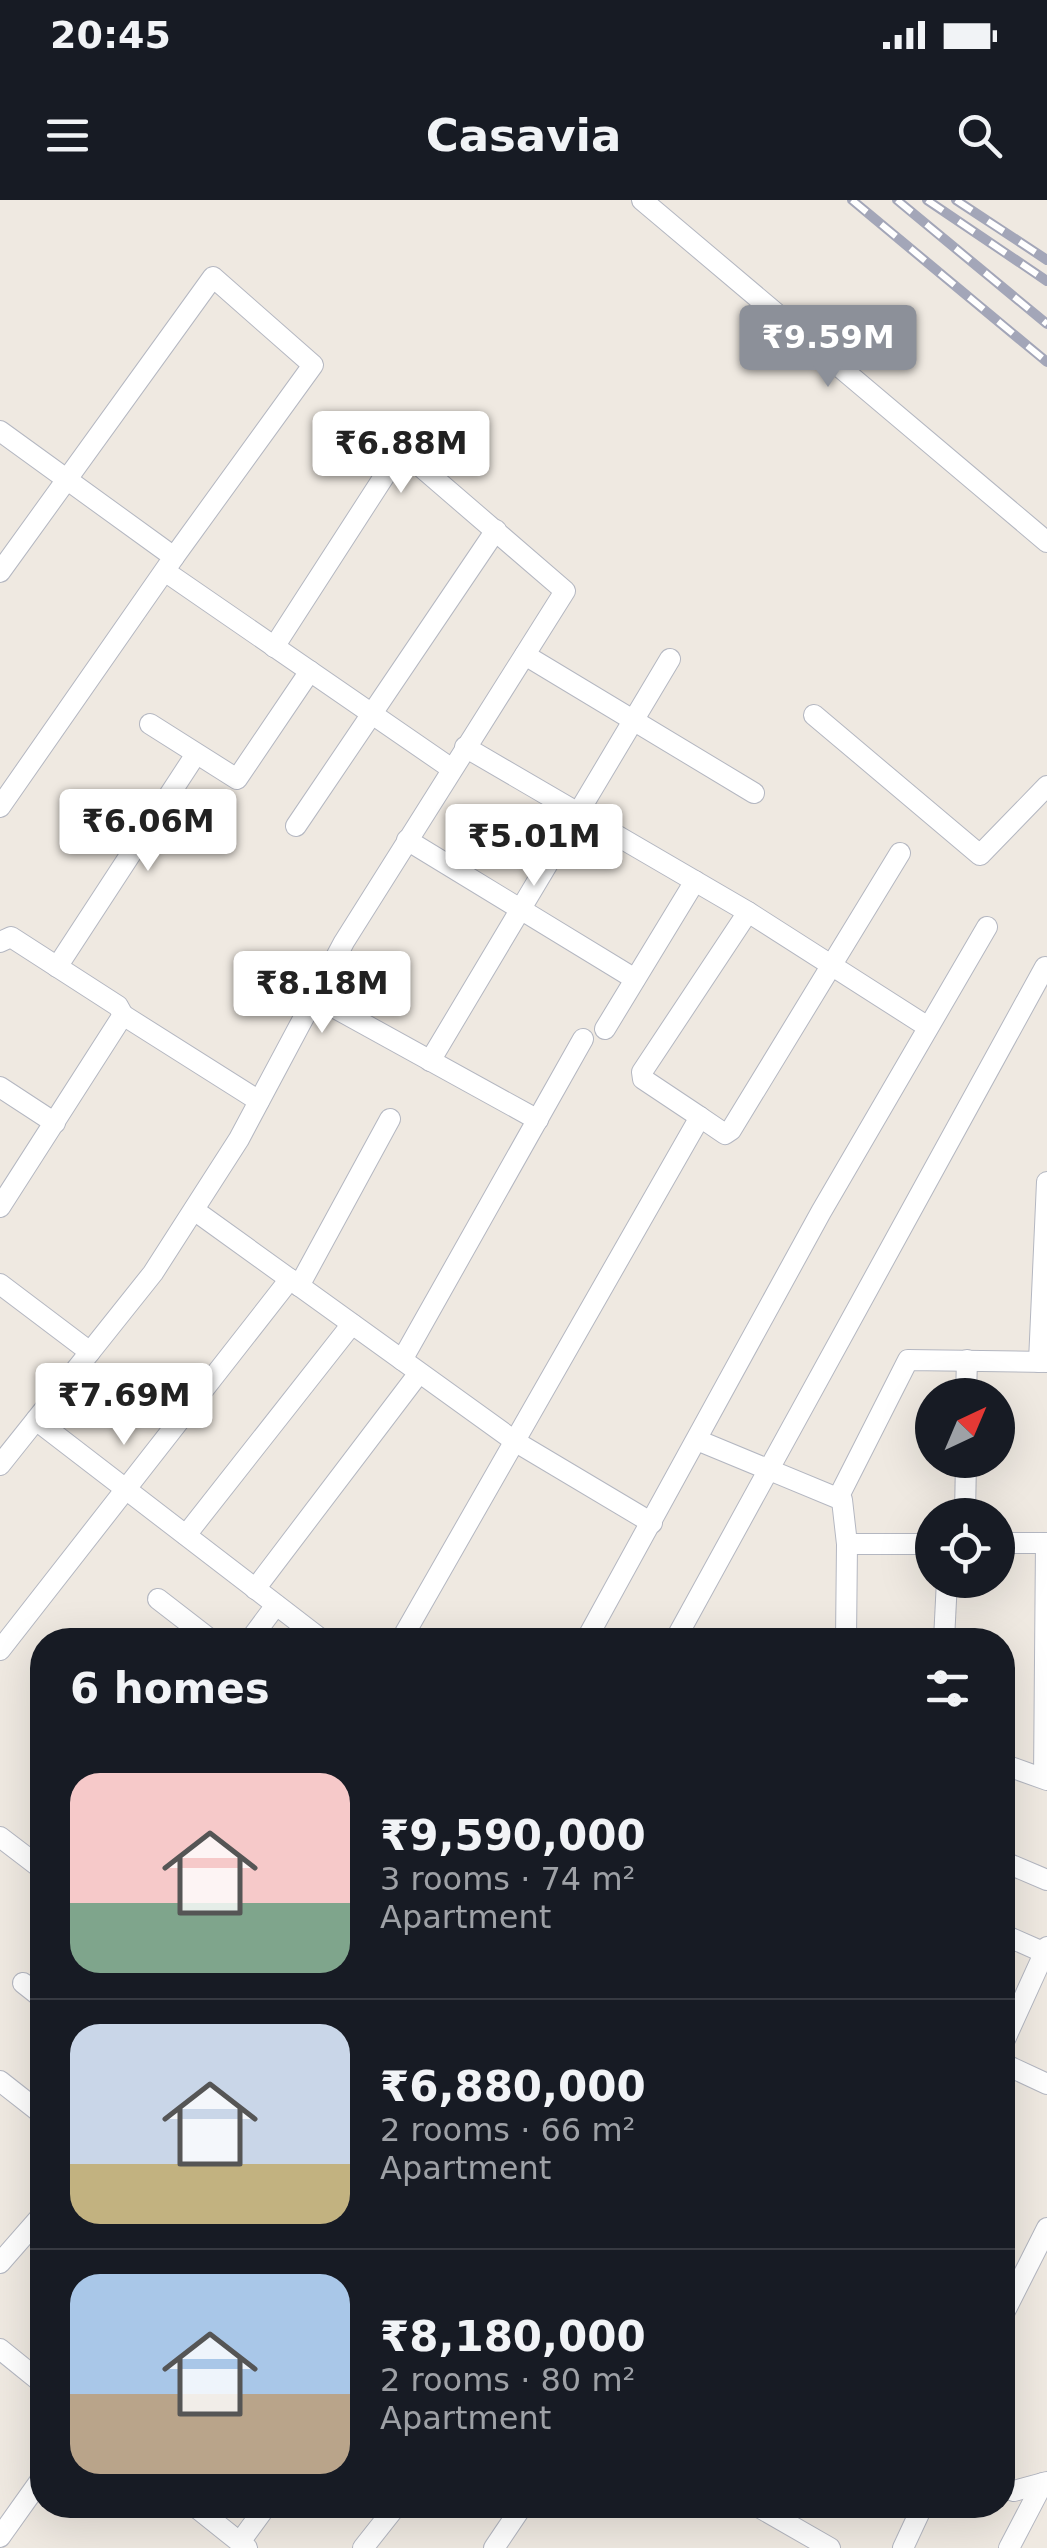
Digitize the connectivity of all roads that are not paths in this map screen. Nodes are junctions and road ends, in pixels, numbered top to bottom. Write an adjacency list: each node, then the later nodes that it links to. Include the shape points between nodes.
1 (642, 200): 5 (street)
2 (0, 431): 3 (street)
3 (68, 479): 6 (street); 6 (street, via 213,276 313,365); 7 (street)
4 (496, 530): 8 (street, via 414,459 400,456); 9 (street, via 565,591); 12 (street)
5 (1047, 542)
6 (170, 564): 8 (street); 21 (street)
7 (0, 572)
8 (274, 646): 11 (street)
9 (525, 655): 14 (street); 16 (street)
10 (670, 660): 14 (street)
11 (310, 671): 12 (street); 17 (street, via 237,779)
12 (372, 714): 18 (street); 23 (street)
13 (814, 715): 19 (street, via 980,855)
14 (633, 721): 20 (street); 22 (street)
15 (150, 724): 17 (street)
16 (465, 748): 18 (street); 22 (street)
17 (196, 754): 32 (street)
18 (452, 769): 24 (street)
19 (1047, 786)
20 (754, 793)
21 (0, 807)
22 (578, 812): 26 (street); 27 (street)
23 (296, 826)
24 (407, 840): 27 (street); 35 (street)
25 (900, 853): 31 (street)
26 (695, 881): 28 (street); 34 (street)
27 (520, 910): 34 (street); 40 (street)
28 (748, 912): 31 (street); 43 (street, via 642,1072)
29 (986, 928): 37 (street)
30 (0, 942): 32 (street, via 11,937)
31 (831, 966): 37 (street); 43 (street, via 731,1130 725,1134)
32 (57, 967): 36 (street)
33 (1045, 968): 63 (street)
34 (636, 979): 38 (street)
35 (315, 997): 40 (street); 42 (street)
36 (123, 1015): 42 (street); 46 (street)
37 (928, 1027): 60 (street)
38 (605, 1030)
39 (583, 1039): 45 (street)
40 (430, 1060): 45 (street)
41 (0, 1087): 46 (street)
42 (259, 1101): 50 (street)
43 (700, 1117): 61 (street)
44 (390, 1118): 51 (street)
45 (538, 1120): 57 (street)
46 (55, 1123): 49 (street)
47 (1047, 1182): 48 (street)
48 (1046, 1204): 56 (street)
49 (0, 1207)
50 (194, 1210): 51 (street); 54 (street)
51 (294, 1282): 53 (street); 64 (street)
52 (0, 1284): 54 (street)
53 (352, 1324): 57 (street); 67 (street)
54 (90, 1352): 59 (street)
55 (967, 1360): 56 (street); 58 (street); 65 (street, via 913,1358 902,1366)
56 (1043, 1362)
57 (411, 1367): 61 (street); 72 (street)
58 (966, 1378)
59 (36, 1420): 62 (street); 64 (street)
60 (696, 1440): 63 (street); 66 (street)
61 (516, 1442): 66 (street); 79 (street)
62 (0, 1465)
63 (771, 1471): 65 (street); 81 (street)
64 (124, 1488): 67 (street); 84 (street)
65 (838, 1498): 70 (street, via 846,1504)
66 (652, 1523): 80 (street)
67 (186, 1536): 72 (street)
68 (1015, 1543): 69 (street)
69 (1046, 1543): 86 (street)
70 (848, 1544): 71 (street); 82 (street)
71 (915, 1544)
72 (255, 1589): 75 (street)
73 (946, 1598): 83 (street)
74 (158, 1599): 76 (street)
75 (276, 1605): 77 (street); 78 (street)
76 (195, 1628)
77 (259, 1628)
78 (306, 1628)
79 (408, 1628)
80 (593, 1628)
81 (682, 1628)
82 (846, 1628)
83 (945, 1628)
84 (0, 1650)
85 (1015, 1769): 86 (street)
86 (1045, 1779)
87 (4, 1848): 88 (street)
88 (30, 1862)
89 (1015, 1867): 90 (street)
90 (1047, 1880)
91 (1015, 1939): 92 (street)
92 (1046, 1950): 95 (street)
93 (23, 1983): 94 (street)
94 (30, 1989)
95 (1015, 2018)
96 (1015, 2069): 98 (street)
97 (0, 2081): 99 (street)
98 (1047, 2084)
99 (30, 2105)
100 (1047, 2228): 103 (street)
101 (30, 2230): 102 (street)
102 (0, 2264)
103 (1015, 2291)
104 (0, 2349): 105 (street)
105 (30, 2374)
106 (1045, 2482): 107 (street); 121 (street)
107 (1015, 2491)
108 (30, 2495): 115 (street)
109 (209, 2518): 116 (street)
110 (259, 2518): 116 (street)
111 (387, 2518): 117 (street)
112 (510, 2518): 118 (street)
113 (778, 2518): 119 (street)
114 (918, 2518): 120 (street)
115 (0, 2537)
116 (243, 2545)
117 (363, 2548)
118 (494, 2548)
119 (830, 2548)
120 (903, 2548)
121 (1009, 2548)

